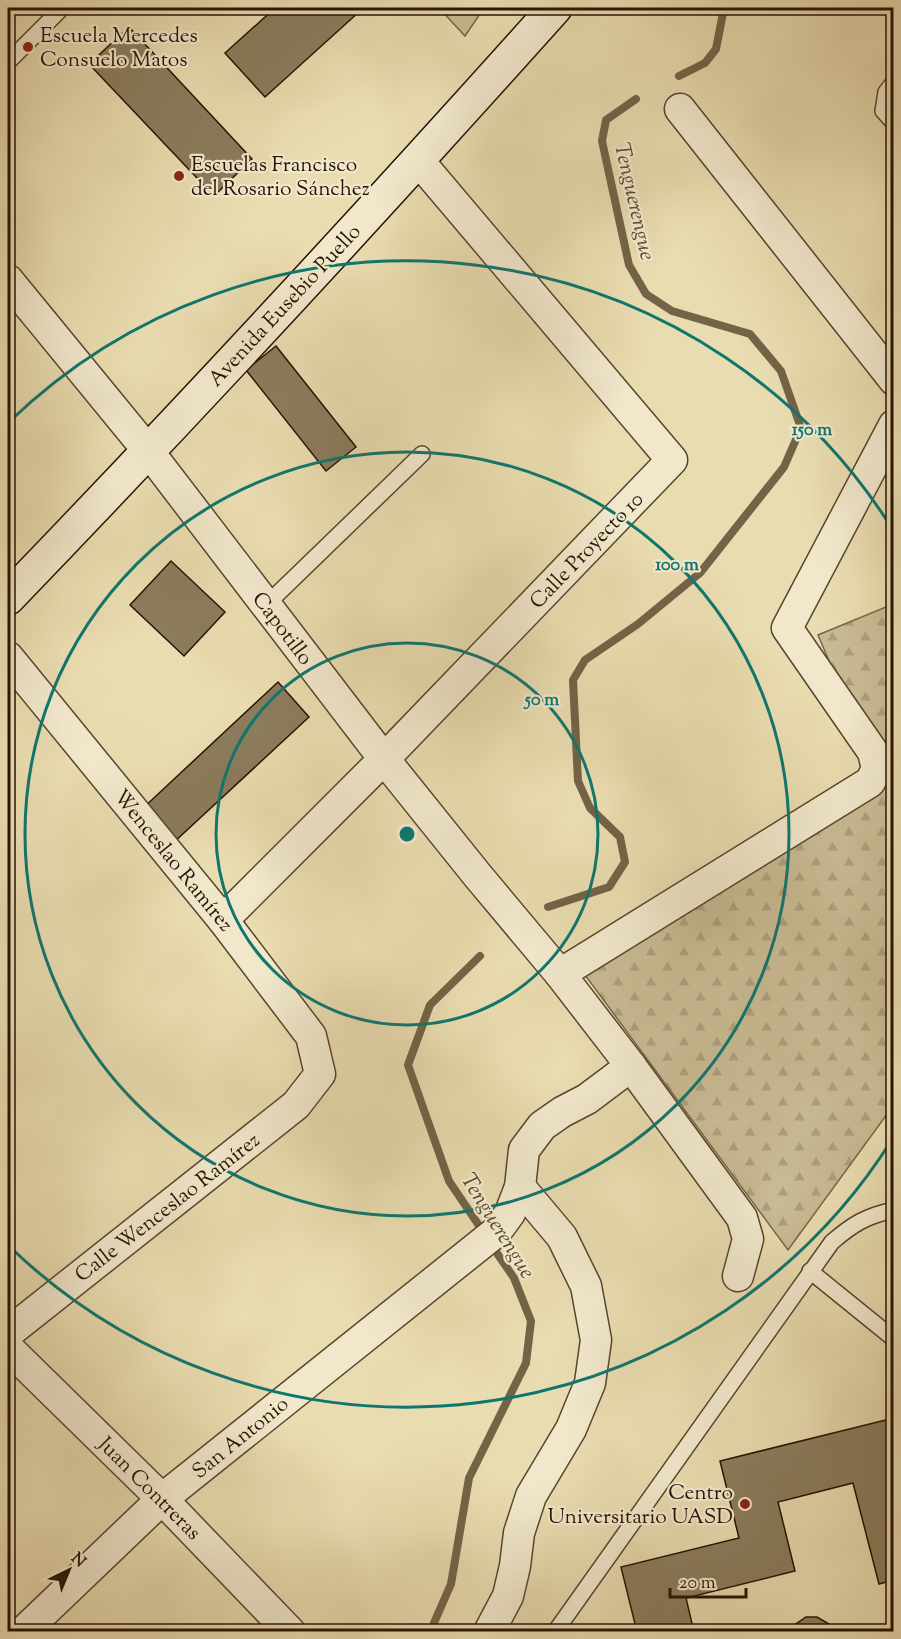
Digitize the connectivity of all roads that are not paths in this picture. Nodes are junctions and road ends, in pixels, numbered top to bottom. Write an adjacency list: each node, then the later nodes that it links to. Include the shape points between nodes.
1 (62, 8): 3 (lane)
2 (555, 8): 7 (main road, Avenida Eusebio Puello)
3 (8, 62)
4 (894, 82): 6 (lane, via 886,92 883,111)
5 (680, 109): 9 (street)
6 (894, 123)
7 (418, 160): 11 (main road, Avenida Eusebio Puello); 16 (street, Calle Proyecto 10, via 672,460)
8 (8, 280): 11 (street, Capotillo)
9 (894, 380)
10 (894, 425): 18 (street, via 787,628 873,752 877,769 870,782)
11 (149, 452): 13 (main road, Avenida Eusebio Puello); 14 (street, Capotillo)
12 (422, 454): 14 (lane)
13 (8, 598)
14 (266, 605): 16 (street, Capotillo)
15 (8, 657): 17 (street, Wenceslao Ramírez)
16 (384, 759): 17 (street, Calle Proyecto 10); 18 (street, Capotillo)
17 (223, 920): 20 (street, Wenceslao Ramírez, via 311,1036)
18 (560, 974): 19 (street, Capotillo)
19 (631, 1066): 21 (street, San Antonio, via 542,1126 524,1150); 24 (street, Capotillo, via 742,1218 748,1239)
20 (320, 1074): 25 (street, Calle Wenceslao Ramírez, via 296,1105)
21 (520, 1187): 28 (street, San Antonio, via 510,1213 496,1232); 31 (street, via 562,1237 586,1286 596,1340 590,1383 571,1429 531,1496 519,1533 508,1596)
22 (894, 1210): 23 (lane, via 871,1215 852,1225 832,1242)
23 (810, 1271): 26 (lane); 32 (lane)
24 (738, 1276)
25 (8, 1333)
26 (894, 1339)
27 (8, 1348): 28 (street, Juan Contreras)
28 (162, 1499): 29 (street, San Antonio); 30 (street, Juan Contreras)
29 (23, 1632)
30 (291, 1632)
31 (489, 1632)
32 (555, 1632)

